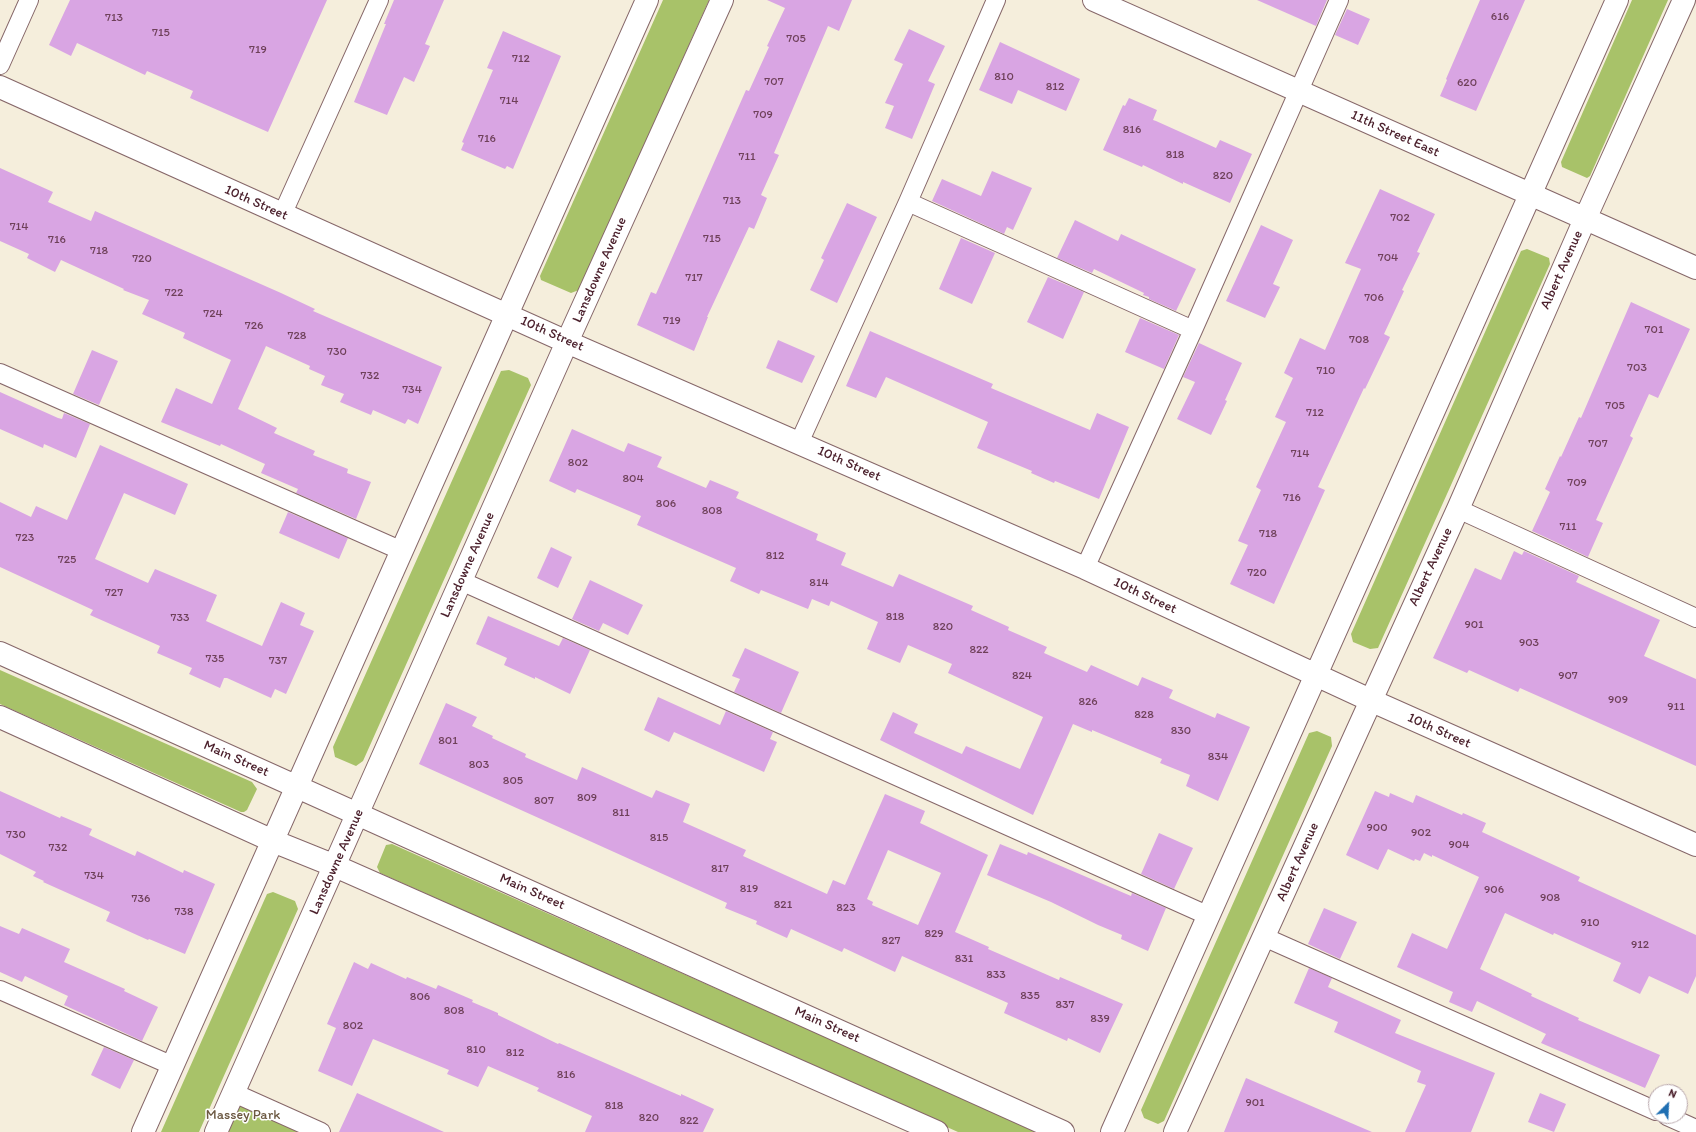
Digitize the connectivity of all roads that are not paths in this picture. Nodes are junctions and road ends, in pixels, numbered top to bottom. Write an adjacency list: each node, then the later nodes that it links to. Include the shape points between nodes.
1 (29, 0): 10 (lane)
2 (379, 0): 15 (lane)
3 (647, 0): 18 (street)
4 (722, 0): 20 (street, Lansdowne Avenue)
5 (996, 0): 14 (lane)
6 (1094, 0): 12 (street, 11th Street East)
7 (1339, 0): 12 (lane)
8 (1617, 0): 13 (street)
9 (1684, 0): 16 (street, Albert Avenue)
10 (0, 65)
11 (0, 88): 15 (street, 10th Street)
12 (1298, 91): 13 (street, 11th Street East); 19 (lane)
13 (1530, 195): 16 (street, 11th Street East); 29 (street)
14 (908, 202): 19 (lane); 22 (lane)
15 (282, 216): 18 (street, 10th Street)
16 (1585, 219): 17 (street, 11th Street East); 23 (street, Albert Avenue)
17 (1696, 268)
18 (507, 314): 20 (street, 10th Street); 24 (street)
19 (1193, 330): 25 (lane)
20 (567, 342): 22 (street, 10th Street); 26 (street, Lansdowne Avenue)
21 (0, 373): 24 (lane)
22 (799, 443): 25 (street, 10th Street)
23 (1458, 509): 27 (lane); 30 (street, Albert Avenue)
24 (402, 551): 32 (street)
25 (1085, 568): 29 (street, 10th Street)
26 (461, 581): 33 (street, Lansdowne Avenue); 37 (lane)
27 (1696, 618)
28 (0, 653): 32 (street, Main Street)
29 (1317, 675): 30 (street, 10th Street); 37 (street)
30 (1370, 700): 35 (street, 10th Street); 38 (street, Albert Avenue)
31 (0, 717): 34 (street)
32 (296, 786): 33 (street, Main Street); 34 (street)
33 (358, 814): 36 (street, Lansdowne Avenue); 49 (street, Main Street)
34 (273, 841): 36 (street); 40 (street)
35 (1696, 845)
36 (334, 866): 41 (street, Lansdowne Avenue); 48 (street)
37 (1209, 916): 50 (street)
38 (1264, 938): 42 (lane); 51 (street, Albert Avenue)
39 (0, 990): 40 (lane)
40 (173, 1066): 45 (street)
41 (234, 1093): 46 (street, Lansdowne Avenue); 47 (lane)
42 (1648, 1107)
43 (1685, 1124): 44 (lane)
44 (1696, 1129)
45 (143, 1132)
46 (216, 1132)
47 (321, 1132)
48 (937, 1132)
49 (1063, 1132)
50 (1112, 1132)
51 (1175, 1132)

